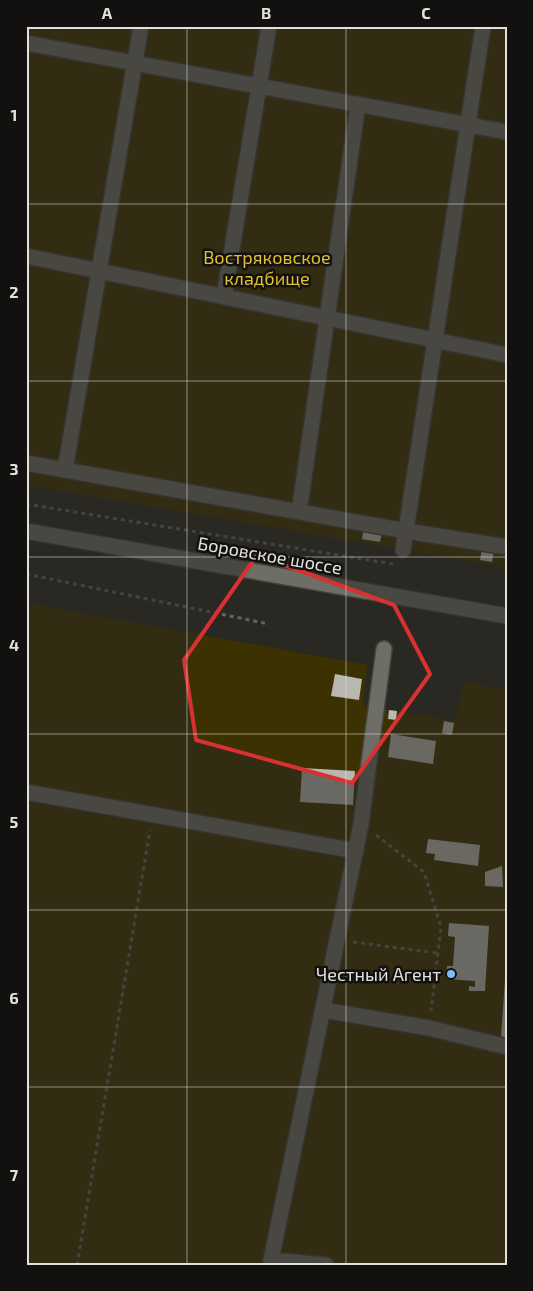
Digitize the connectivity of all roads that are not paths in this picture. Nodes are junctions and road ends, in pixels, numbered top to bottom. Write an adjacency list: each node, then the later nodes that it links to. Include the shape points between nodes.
1 (141, 26): 5 (street)
2 (268, 26): 6 (street)
3 (483, 26): 8 (street)
4 (26, 43): 5 (street)
5 (134, 63): 6 (street); 11 (street)
6 (259, 86): 7 (street); 12 (street)
7 (358, 104): 8 (street); 13 (street)
8 (468, 125): 9 (street); 14 (street)
9 (507, 132)
10 (26, 256): 11 (street)
11 (99, 271): 12 (street); 17 (street)
12 (224, 296): 13 (street)
13 (327, 318): 14 (street); 18 (street)
14 (435, 340): 15 (street); 20 (street)
15 (507, 355)
16 (26, 463): 17 (street)
17 (65, 470): 18 (street)
18 (300, 512): 20 (street)
19 (26, 531): 23 (street, Боровское шоссе)
20 (406, 531): 21 (street); 22 (street)
21 (507, 547)
22 (402, 558)
23 (507, 616)
24 (384, 649): 26 (street)
25 (26, 792): 26 (street)
26 (356, 851): 27 (street)
27 (323, 1010): 28 (street, via 429,1028); 29 (street)
28 (507, 1047)
29 (272, 1263): 30 (street)
30 (326, 1265)

